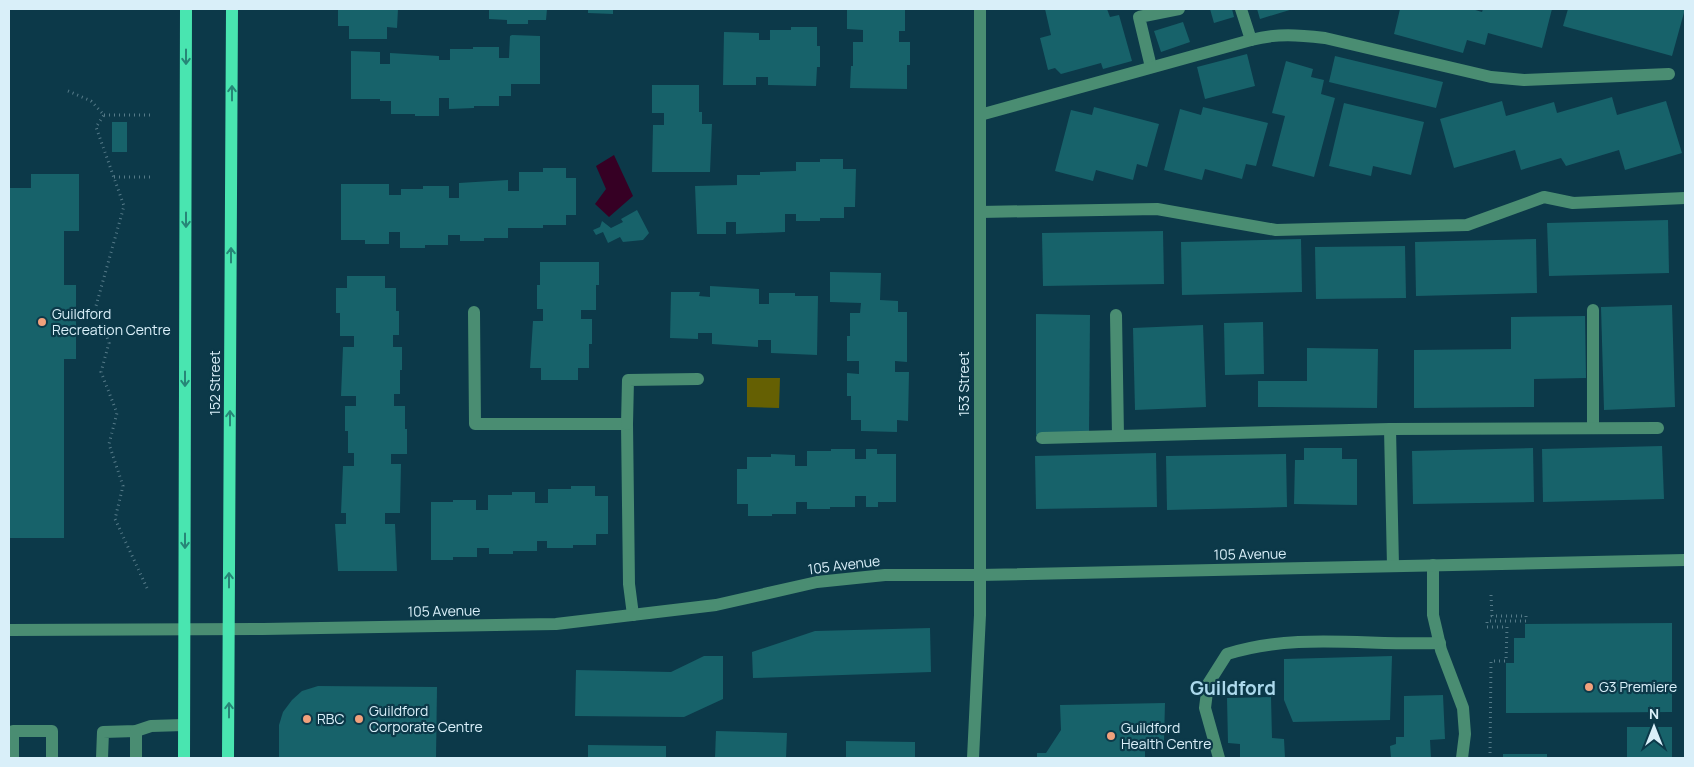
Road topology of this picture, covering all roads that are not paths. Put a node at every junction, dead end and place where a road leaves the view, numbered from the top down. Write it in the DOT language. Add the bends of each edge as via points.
graph roads {
  1 [pos="186,9"];
  2 [pos="232,9"];
  3 [pos="980,9"];
  4 [pos="1179,9"];
  5 [pos="1241,9"];
  6 [pos="1251,40"];
  7 [pos="1151,67"];
  8 [pos="1669,74"];
  9 [pos="980,115"];
  10 [pos="1685,198"];
  11 [pos="980,212"];
  12 [pos="1592,310"];
  13 [pos="474,312"];
  14 [pos="1116,315"];
  15 [pos="698,379"];
  16 [pos="628,424"];
  17 [pos="1593,428"];
  18 [pos="1658,428"];
  19 [pos="1390,429"];
  20 [pos="1118,436"];
  21 [pos="1042,438"];
  22 [pos="1685,560"];
  23 [pos="1434,565"];
  24 [pos="1393,566"];
  25 [pos="979,575"];
  26 [pos="633,615"];
  27 [pos="185,629"];
  28 [pos="229,629"];
  29 [pos="9,630"];
  30 [pos="1440,643"];
  31 [pos="184,725"];
  32 [pos="136,731"];
  33 [pos="13,758"];
  34 [pos="52,758"];
  35 [pos="102,758"];
  36 [pos="136,758"];
  37 [pos="184,758"];
  38 [pos="228,758"];
  39 [pos="973,758"];
  40 [pos="1219,758"];
  41 [pos="1462,758"];
  1 -- 27 [label="main road, one-way"];
  28 -- 2 [label="main road, 152 Street, one-way"];
  3 -- 9 [label="street, 153 Street"];
  4 -- 7 [label="street" via="1139,18"];
  5 -- 6 [label="street"];
  6 -- 7 [label="street"];
  6 -- 8 [label="street" via="1278,34 1325,38 1491,77 1524,80"];
  7 -- 9 [label="street"];
  9 -- 11 [label="street, 153 Street"];
  10 -- 11 [label="street" via="1574,203 1544,197 1467,225 1276,230 1157,209"];
  11 -- 25 [label="street, 153 Street"];
  12 -- 17 [label="street"];
  13 -- 16 [label="street" via="475,424"];
  14 -- 20 [label="street"];
  15 -- 16 [label="street" via="628,380"];
  16 -- 26 [label="street" via="628,584"];
  17 -- 18 [label="street"];
  17 -- 19 [label="street"];
  19 -- 20 [label="street"];
  19 -- 24 [label="street"];
  20 -- 21 [label="street"];
  22 -- 23 [label="street, 105 Avenue"];
  23 -- 24 [label="street, 105 Avenue"];
  23 -- 30 [label="street" via="1434,615"];
  24 -- 25 [label="street, 105 Avenue"];
  25 -- 26 [label="street, 105 Avenue" via="885,575 817,582 716,604"];
  25 -- 39 [label="street, 153 Street"];
  26 -- 28 [label="street, 105 Avenue" via="556,624"];
  27 -- 28 [label="street, 105 Avenue"];
  27 -- 29 [label="street, 105 Avenue"];
  27 -- 31 [label="main road"];
  38 -- 28 [label="main road, 152 Street, one-way"];
  30 -- 40 [label="street" via="1291,641 1227,654 1208,684 1205,708"];
  30 -- 41 [label="street" via="1463,708 1465,734"];
  31 -- 32 [label="street" via="151,726"];
  31 -- 37 [label="main road"];
  32 -- 35 [label="street" via="103,732"];
  32 -- 36 [label="street"];
  33 -- 34 [label="street" via="13,731 52,731"];
}
